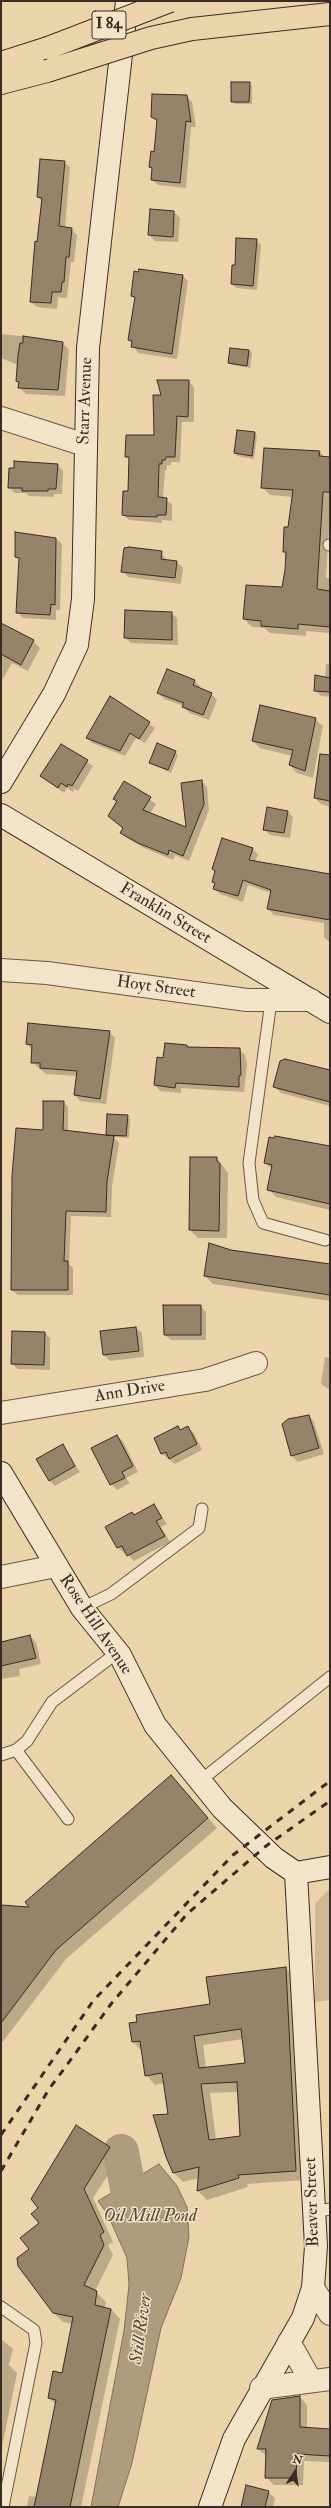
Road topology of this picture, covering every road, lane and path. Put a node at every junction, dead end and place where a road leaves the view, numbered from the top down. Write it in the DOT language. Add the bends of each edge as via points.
graph roads {
  1 [pos="127,1"];
  2 [pos="170,1"];
  3 [pos="330,14"];
  4 [pos="1,64"];
  5 [pos="1,83"];
  6 [pos="1,418"];
  7 [pos="85,445"];
  8 [pos="1,782"];
  9 [pos="1,815"];
  10 [pos="1,970"];
  11 [pos="311,1000"];
  12 [pos="271,1002"];
  13 [pos="330,1012"];
  14 [pos="325,1240"];
  15 [pos="256,1363"];
  16 [pos="1,1413"];
  17 [pos="1,1473"];
  18 [pos="202,1509"];
  19 [pos="56,1566"];
  20 [pos="1,1577"];
  21 [pos="82,1608"];
  22 [pos="118,1652"];
  23 [pos="330,1677"];
  24 [pos="16,1750"];
  25 [pos="1,1755"];
  26 [pos="200,1781"];
  27 [pos="68,1819"];
  28 [pos="330,1867"];
  29 [pos="296,1873"];
  30 [pos="322,2211"];
  31 [pos="313,2288"];
  32 [pos="1,2307"];
  33 [pos="330,2314"];
  34 [pos="289,2342"];
  35 [pos="321,2380"];
  36 [pos="261,2388"];
  37 [pos="3,2507"];
  38 [pos="210,2507"];
  1 -- 7 [label="street, Starr Avenue" via="88,348"];
  2 -- 4 [label="highway, I 84, bridge"];
  3 -- 5 [label="highway, bridge" via="192,29 150,38"];
  6 -- 7 [label="street"];
  7 -- 8 [label="street, Starr Avenue" via="83,598 77,645 54,694"];
  9 -- 11 [label="street, Franklin Street"];
  10 -- 12 [label="street, Hoyt Street" via="47,973 168,991"];
  11 -- 12 [label="street, Hoyt Street"];
  11 -- 13 [label="street, Franklin Street"];
  12 -- 14 [label="lane" via="248,1163 253,1200 262,1223"];
  15 -- 16 [label="street, Ann Drive" via="204,1380"];
  17 -- 19 [label="street, Rose Hill Avenue"];
  18 -- 21 [label="lane" via="200,1528 111,1594"];
  19 -- 20 [label="street"];
  19 -- 21 [label="street, Rose Hill Avenue"];
  21 -- 22 [label="street, Rose Hill Avenue"];
  22 -- 24 [label="lane" via="52,1702 27,1741"];
  22 -- 26 [label="street, Rose Hill Avenue" via="155,1725"];
  23 -- 26 [label="lane"];
  24 -- 25 [label="lane"];
  24 -- 27 [label="lane"];
  26 -- 29 [label="street, Rose Hill Avenue" via="222,1808 274,1858"];
  28 -- 29 [label="street"];
  29 -- 30 [label="street, Beaver Street"];
  30 -- 31 [label="street, Beaver Street"];
  31 -- 33 [label="street"];
  31 -- 34 [label="street, Beaver Street" via="303,2318"];
  32 -- 37 [label="lane" via="34,2330 36,2343"];
  34 -- 35 [label="street"];
  34 -- 36 [label="street, Beaver Street"];
  35 -- 36 [label="street"];
  36 -- 38 [label="street, Beaver Street" via="234,2439"];
}
